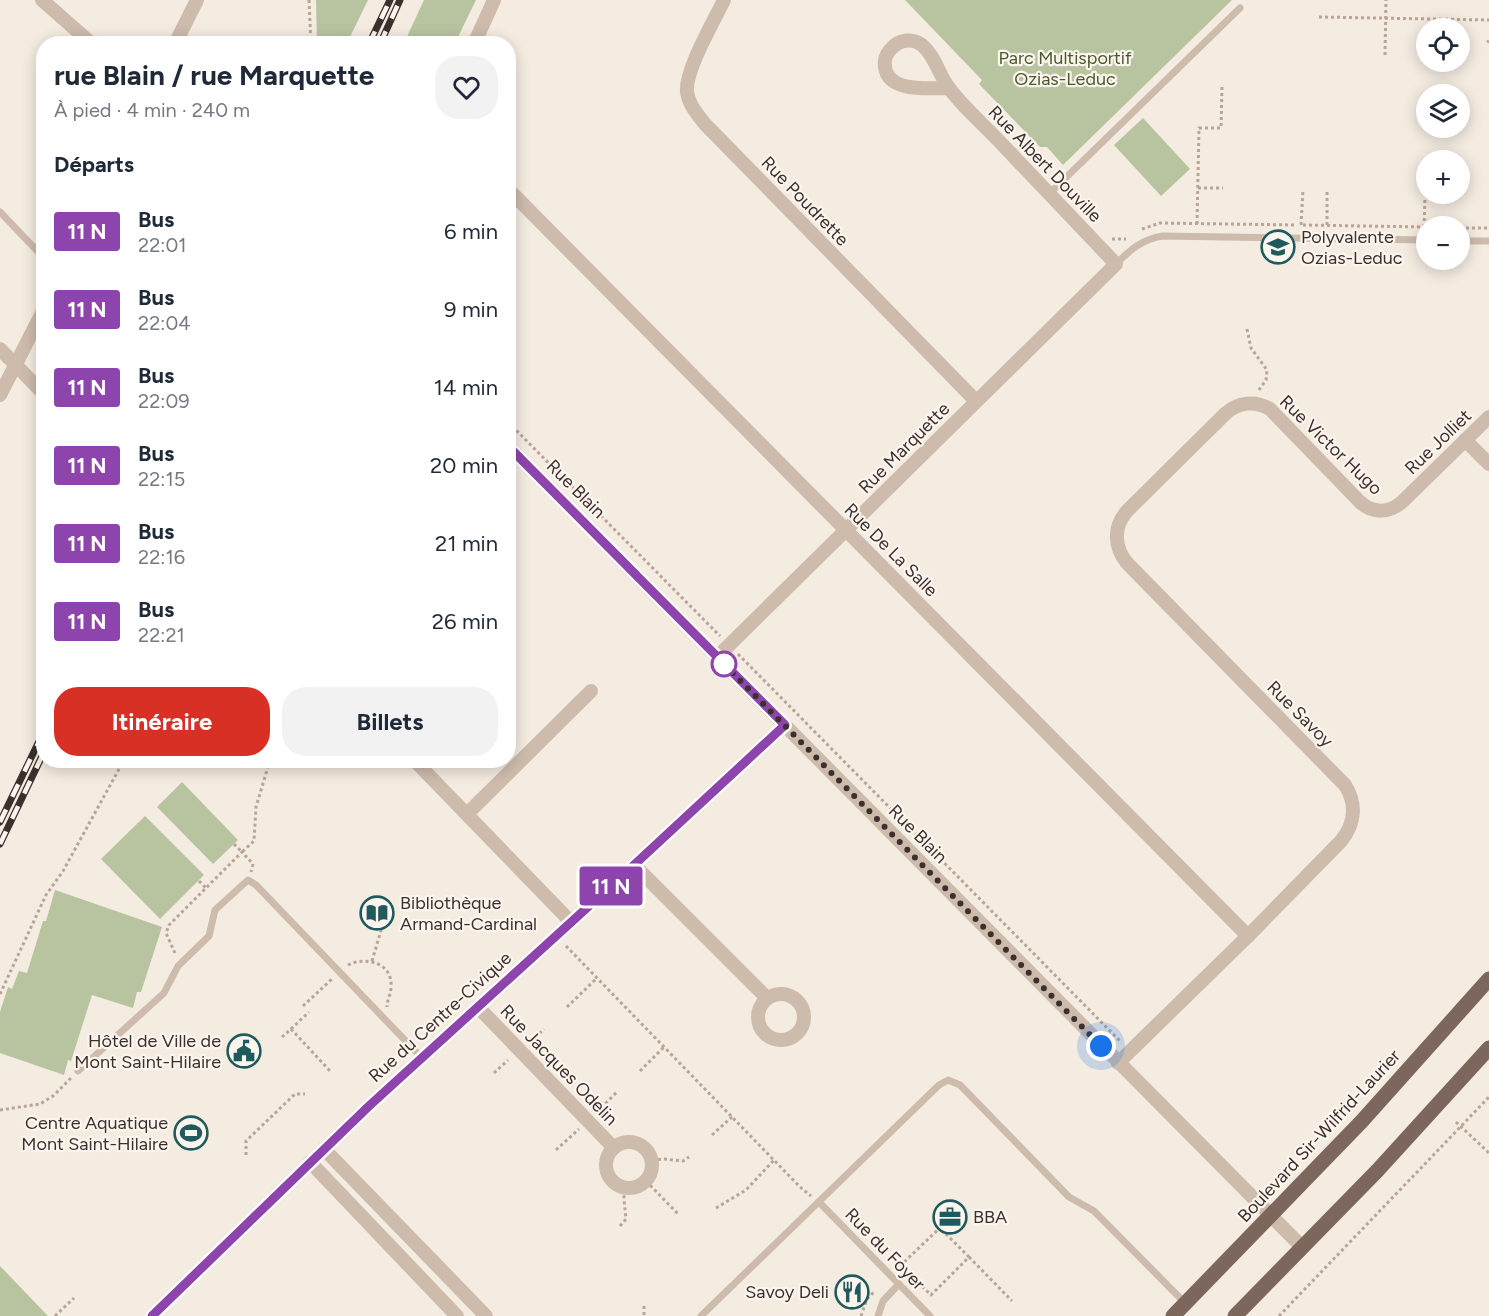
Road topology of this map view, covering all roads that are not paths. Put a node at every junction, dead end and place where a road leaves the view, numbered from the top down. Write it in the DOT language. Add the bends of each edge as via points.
graph roads {
  1 [pos="42,0"];
  2 [pos="197,0"];
  3 [pos="494,0"];
  4 [pos="724,0"];
  5 [pos="1240,8"];
  6 [pos="83,36"];
  7 [pos="179,36"];
  8 [pos="478,36"];
  9 [pos="948,88"];
  10 [pos="1048,194"];
  11 [pos="516,197"];
  12 [pos="0,212"];
  13 [pos="1416,240"];
  14 [pos="1470,241"];
  15 [pos="1489,241"];
  16 [pos="36,250"];
  17 [pos="1116,264"];
  18 [pos="36,325"];
  19 [pos="0,349"];
  20 [pos="16,366"];
  21 [pos="36,386"];
  22 [pos="0,395"];
  23 [pos="976,401"];
  24 [pos="1255,404"];
  25 [pos="1489,417"];
  26 [pos="1466,440"];
  27 [pos="516,454"];
  28 [pos="1489,464"];
  29 [pos="1382,511"];
  30 [pos="846,530"];
  31 [pos="717,657"];
  32 [pos="591,691"];
  33 [pos="785,725"];
  34 [pos="516,765"];
  35 [pos="422,768"];
  36 [pos="513,768"];
  37 [pos="467,814"];
  38 [pos="634,865"];
  39 [pos="571,922"];
  40 [pos="1248,936"];
  41 [pos="1489,979"];
  42 [pos="767,998"];
  43 [pos="477,1007"];
  44 [pos="1489,1048"];
  45 [pos="422,1058"];
  46 [pos="1118,1063"];
  47 [pos="78,1071"];
  48 [pos="614,1148"];
  49 [pos="324,1149"];
  50 [pos="310,1162"];
  51 [pos="819,1202"];
  52 [pos="1271,1216"];
  53 [pos="1302,1247"];
  54 [pos="899,1284"];
  55 [pos="1185,1304"];
  56 [pos="152,1316"];
  57 [pos="457,1316"];
  58 [pos="486,1316"];
  59 [pos="701,1316"];
  60 [pos="878,1316"];
  61 [pos="930,1316"];
  62 [pos="1173,1316"];
  63 [pos="1235,1316"];
  1 -- 6 [label="street"];
  2 -- 7 [label="street"];
  3 -- 8 [label="street"];
  4 -- 23 [label="street, Rue Poudrette" via="689,74 687,92 693,108"];
  5 -- 10 [label="lane"];
  9 -- 9 [label="street, Rue Albert Douville" via="929,52 915,41 901,41 887,55 886,73 902,85"];
  9 -- 10 [label="street, Rue Albert Douville"];
  10 -- 17 [label="street, Rue Albert Douville"];
  11 -- 30 [label="street, Rue De La Salle"];
  12 -- 16 [label="lane"];
  13 -- 17 [label="lane" via="1163,236 1137,245"];
  14 -- 15 [label="lane"];
  17 -- 23 [label="street, Rue Marquette"];
  18 -- 20 [label="street"];
  19 -- 20 [label="street"];
  20 -- 21 [label="street"];
  20 -- 22 [label="street"];
  23 -- 30 [label="street, Rue Marquette"];
  24 -- 29 [label="street, Rue Victor Hugo" via="1274,413 1364,506"];
  24 -- 40 [label="street, Rue Savoy" via="1239,405 1225,414 1123,516 1116,537 1120,554 1130,566 1338,778 1351,796 1353,814 1345,837"];
  25 -- 26 [label="street, Rue Jolliet"];
  26 -- 28 [label="street"];
  26 -- 29 [label="street, Rue Jolliet" via="1402,502"];
  27 -- 31 [label="street, Rue Blain"];
  30 -- 31 [label="street, Rue Marquette"];
  30 -- 40 [label="street, Rue De La Salle"];
  31 -- 33 [label="street, Rue Blain"];
  32 -- 34 [label="street"];
  33 -- 38 [label="street, Rue du Centre-Civique"];
  33 -- 46 [label="street, Rue Blain"];
  35 -- 37 [label="street"];
  36 -- 37 [label="street"];
  37 -- 39 [label="street"];
  38 -- 39 [label="street, Rue du Centre-Civique"];
  38 -- 42 [label="street"];
  39 -- 43 [label="street, Rue du Centre-Civique"];
  40 -- 46 [label="street, Rue Savoy"];
  41 -- 52 [label="main road, Boulevard Sir-Wilfrid-Laurier"];
  43 -- 45 [label="street, Rue du Centre-Civique"];
  43 -- 48 [label="street, Rue Jacques Odelin"];
  44 -- 53 [label="main road" via="1377,1172"];
  45 -- 47 [label="lane" via="248,880 215,910 209,936 182,962 164,993"];
  45 -- 49 [label="street, Rue du Centre-Civique"];
  46 -- 52 [label="street, Rue Blain"];
  48 -- 48 [label="street, Rue Jacques Odelin" via="621,1143 636,1143 648,1151 652,1172 646,1181 638,1187 624,1188 613,1182 607,1160"];
  49 -- 50 [label="street, Rue du Centre-Civique"];
  49 -- 58 [label="street"];
  50 -- 56 [label="street, Rue du Centre-Civique"];
  50 -- 57 [label="street"];
  51 -- 54 [label="lane, Rue du Foyer"];
  51 -- 55 [label="lane" via="939,1084 954,1081 1069,1197 1094,1211"];
  51 -- 59 [label="lane"];
  52 -- 53 [label="street, Rue Blain"];
  52 -- 55 [label="main road, Boulevard Sir-Wilfrid-Laurier"];
  53 -- 63 [label="main road"];
  54 -- 60 [label="lane" via="883,1301"];
  54 -- 61 [label="lane, Rue du Foyer"];
  55 -- 62 [label="main road, Boulevard Sir-Wilfrid-Laurier"];
}
